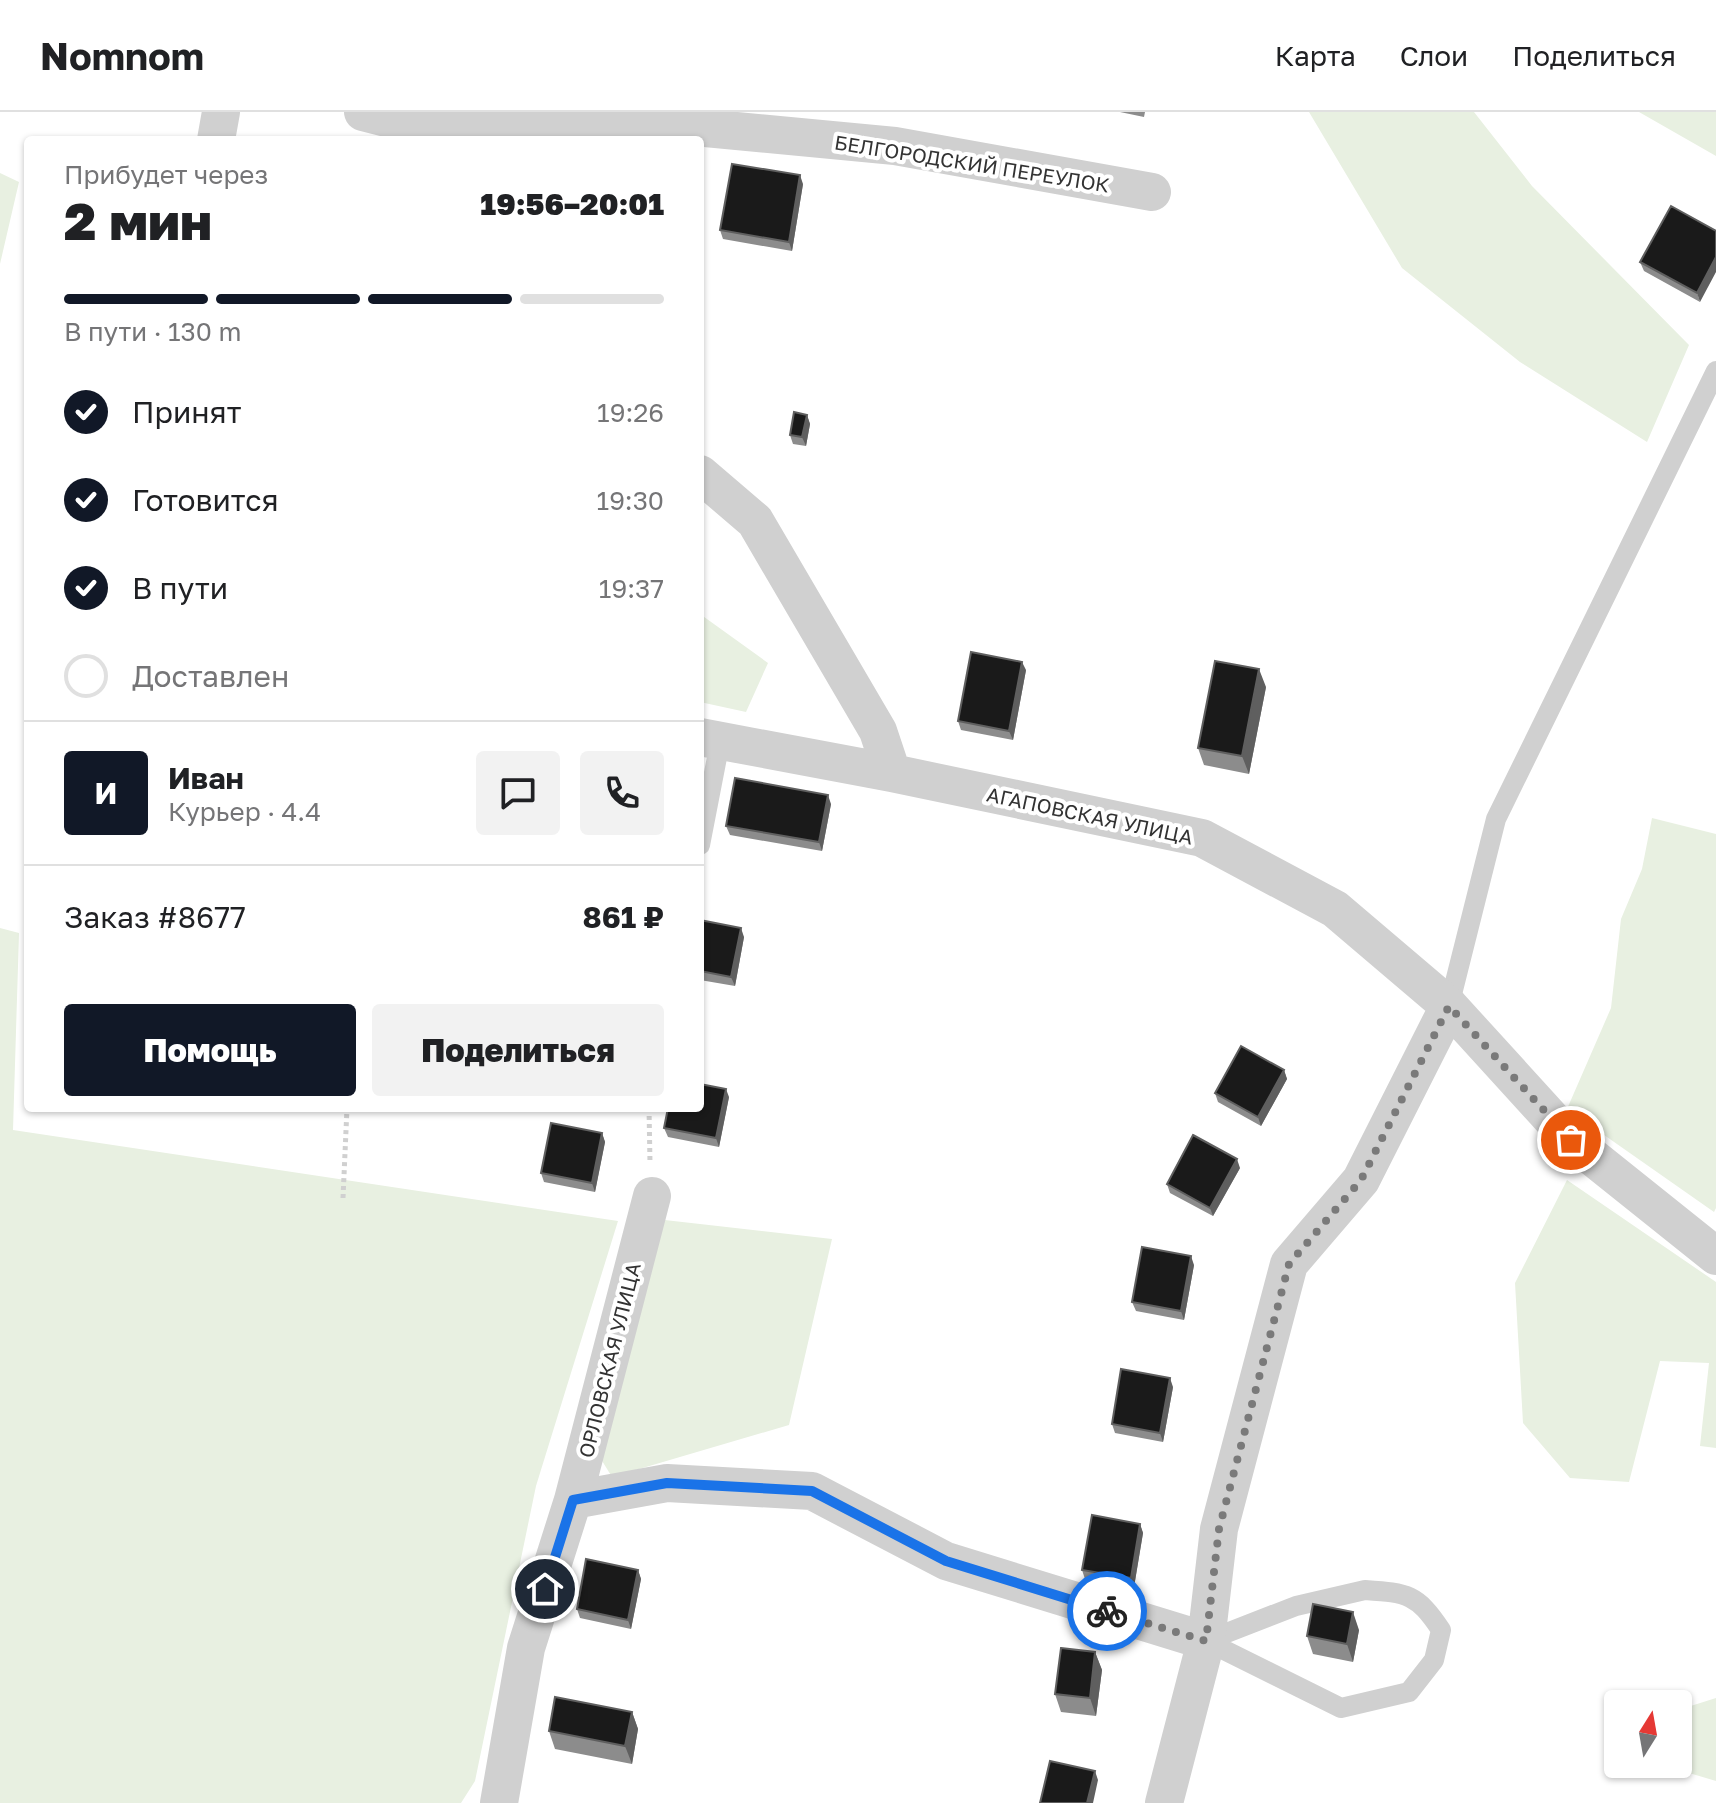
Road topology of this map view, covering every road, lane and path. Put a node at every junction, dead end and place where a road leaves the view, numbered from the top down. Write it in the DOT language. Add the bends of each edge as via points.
graph roads {
  1 [pos="221,112"];
  2 [pos="363,112"];
  3 [pos="619,124"];
  4 [pos="217,136"];
  5 [pos="1152,192"];
  6 [pos="1716,371"];
  7 [pos="704,477"];
  8 [pos="710,740"];
  9 [pos="892,773"];
  10 [pos="704,803"];
  11 [pos="1449,1006"];
  12 [pos="347,1112"];
  13 [pos="649,1112"];
  14 [pos="652,1196"];
  15 [pos="343,1198"];
  16 [pos="1716,1256"];
  17 [pos="573,1500"];
  18 [pos="1206,1641"];
  19 [pos="499,1803"];
  20 [pos="1164,1803"];
  1 -- 4 [label="street"];
  2 -- 3 [label="street, БЕЛГОРОДСКИЙ ПЕРЕУЛОК" via="434,130"];
  3 -- 5 [label="street, БЕЛГОРОДСКИЙ ПЕРЕУЛОК" via="895,146"];
  6 -- 11 [label="lane" via="1496,819"];
  7 -- 9 [label="street" via="755,521 878,731"];
  8 -- 9 [label="street, АГАПОВСКАЯ УЛИЦА"];
  8 -- 10 [label="lane"];
  9 -- 11 [label="street, АГАПОВСКАЯ УЛИЦА" via="1202,838 1335,909"];
  11 -- 16 [label="street, АГАПОВСКАЯ УЛИЦА" via="1571,1140"];
  11 -- 18 [label="street" via="1361,1180 1289,1264 1219,1529"];
  12 -- 15 [label="path"];
  13 -- 14 [label="path"];
  14 -- 17 [label="street, ОРЛОВСКАЯ УЛИЦА"];
  17 -- 18 [label="street" via="667,1483 812,1491 946,1561"];
  17 -- 19 [label="street, ОРЛОВСКАЯ УЛИЦА" via="526,1648"];
  18 -- 18 [label="lane" via="1341,1708 1409,1692 1434,1660 1441,1630 1424,1605 1399,1592 1365,1590 1296,1606"];
  18 -- 20 [label="street"];
}
